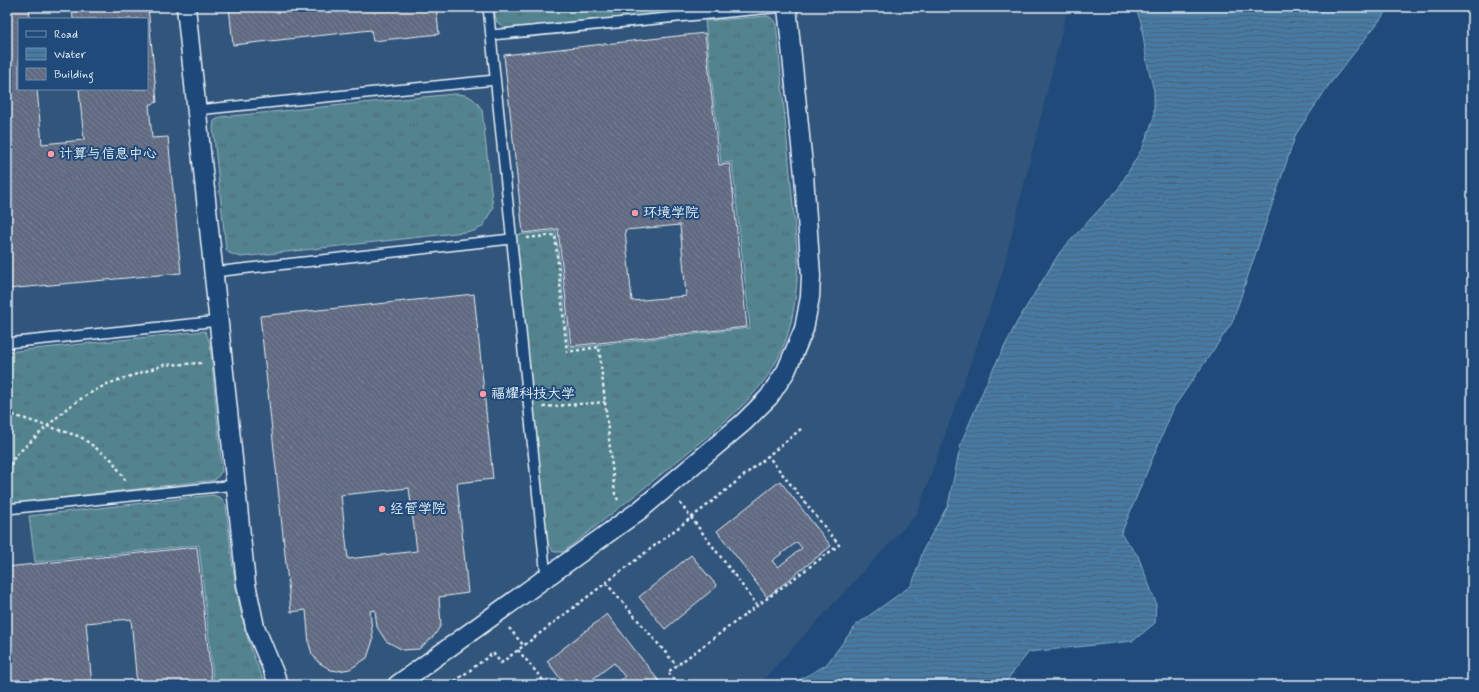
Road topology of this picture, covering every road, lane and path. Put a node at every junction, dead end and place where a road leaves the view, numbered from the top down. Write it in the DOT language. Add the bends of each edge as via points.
graph roads {
  1 [pos="186,7"];
  2 [pos="488,7"];
  3 [pos="783,7"];
  4 [pos="787,7"];
  5 [pos="491,35"];
  6 [pos="495,80"];
  7 [pos="197,110"];
  8 [pos="511,239"];
  9 [pos="214,272"];
  10 [pos="219,321"];
  11 [pos="7,343"];
  12 [pos="223,361"];
  13 [pos="605,402"];
  14 [pos="529,408"];
  15 [pos="7,413"];
  16 [pos="48,426"];
  17 [pos="801,429"];
  18 [pos="768,456"];
  19 [pos="7,470"];
  20 [pos="236,485"];
  21 [pos="134,496"];
  22 [pos="7,509"];
  23 [pos="628,518"];
  24 [pos="691,518"];
  25 [pos="546,577"];
  26 [pos="606,583"];
  27 [pos="757,605"];
  28 [pos="518,650"];
  29 [pos="677,666"];
  30 [pos="279,685"];
  31 [pos="398,685"];
  32 [pos="450,685"];
  33 [pos="547,685"];
  34 [pos="678,685"];
  1 -- 7 [label="street"];
  2 -- 5 [label="lane"];
  3 -- 5 [label="lane"];
  4 -- 23 [label="street" via="811,262 810,297 804,329 786,371 769,397 734,431"];
  5 -- 6 [label="lane"];
  6 -- 7 [label="lane"];
  6 -- 8 [label="lane"];
  7 -- 9 [label="street"];
  8 -- 9 [label="lane"];
  8 -- 13 [label="path" via="555,235 567,352 599,347"];
  8 -- 14 [label="lane"];
  9 -- 10 [label="street"];
  10 -- 11 [label="lane"];
  10 -- 12 [label="street"];
  12 -- 16 [label="path" via="164,365 108,384 66,409"];
  12 -- 20 [label="street"];
  13 -- 14 [label="path"];
  13 -- 23 [label="path" via="615,494"];
  14 -- 25 [label="lane"];
  15 -- 16 [label="path"];
  16 -- 19 [label="path" via="16,455"];
  16 -- 21 [label="path" via="81,437 112,460 133,489"];
  17 -- 18 [label="path"];
  18 -- 24 [label="path"];
  18 -- 27 [label="path" via="839,545"];
  20 -- 21 [label="lane"];
  20 -- 30 [label="street" via="246,584 255,627"];
  21 -- 22 [label="lane"];
  23 -- 25 [label="street"];
  24 -- 26 [label="path"];
  24 -- 27 [label="path"];
  25 -- 31 [label="street"];
  26 -- 28 [label="path"];
  26 -- 29 [label="path"];
  27 -- 29 [label="path"];
  28 -- 32 [label="path" via="501,663 493,653"];
  28 -- 33 [label="path"];
  29 -- 34 [label="path" via="668,672"];
}
